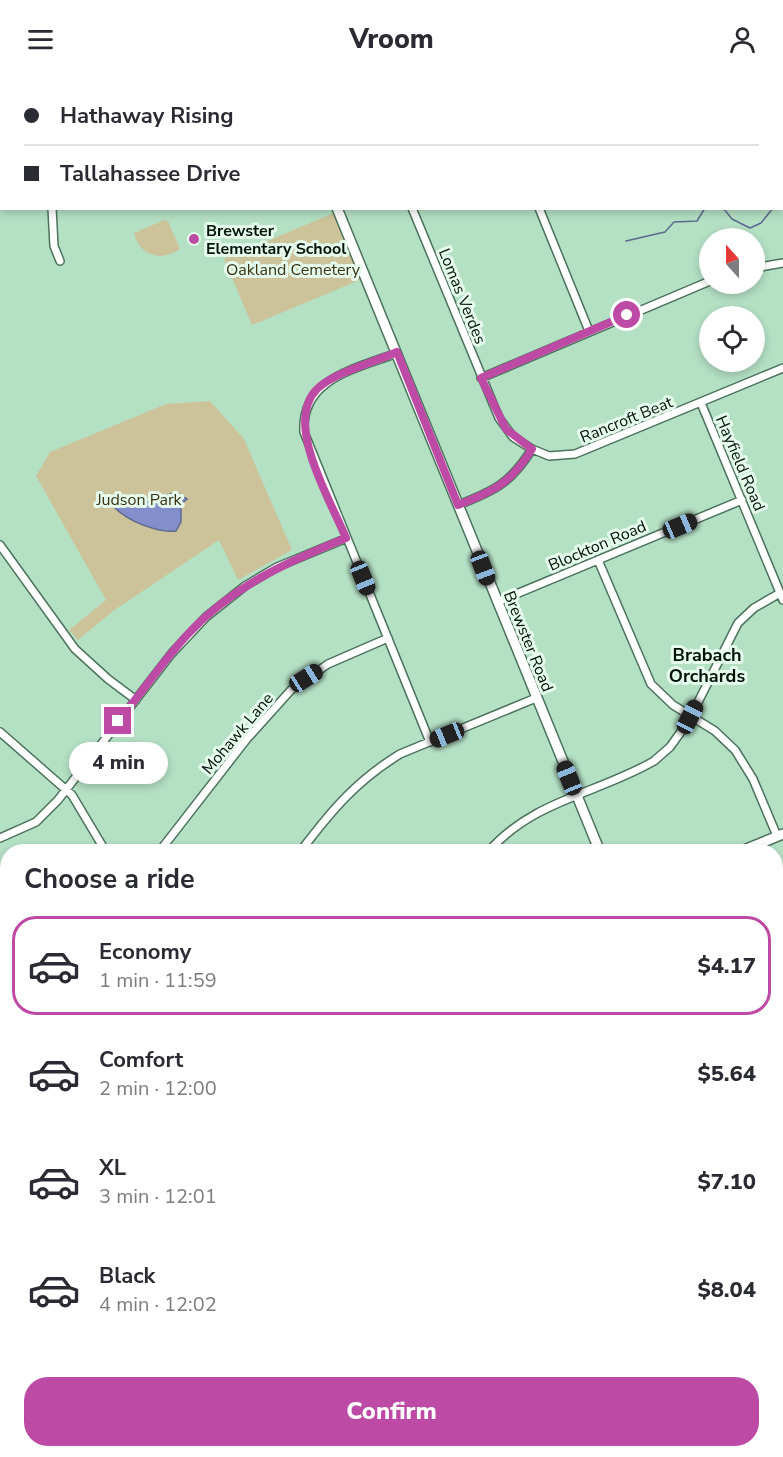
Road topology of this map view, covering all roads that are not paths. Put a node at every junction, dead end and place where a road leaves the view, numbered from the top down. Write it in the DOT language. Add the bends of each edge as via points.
graph roads {
  1 [pos="52,210"];
  2 [pos="338,210"];
  3 [pos="413,210"];
  4 [pos="540,210"];
  5 [pos="60,261"];
  6 [pos="783,263"];
  7 [pos="765,266"];
  8 [pos="699,286"];
  9 [pos="589,331"];
  10 [pos="397,352"];
  11 [pos="783,368"];
  12 [pos="481,378"];
  13 [pos="701,403"];
  14 [pos="532,449"];
  15 [pos="742,500"];
  16 [pos="458,505"];
  17 [pos="346,538"];
  18 [pos="0,545"];
  19 [pos="598,560"];
  20 [pos="782,596"];
  21 [pos="497,602"];
  22 [pos="388,638"];
  23 [pos="536,698"];
  24 [pos="136,700"];
  25 [pos="690,717"];
  26 [pos="0,732"];
  27 [pos="430,742"];
  28 [pos="67,790"];
  29 [pos="576,795"];
  30 [pos="780,835"];
  31 [pos="0,838"];
  32 [pos="102,844"];
  33 [pos="165,844"];
  34 [pos="306,844"];
  35 [pos="496,844"];
  36 [pos="597,844"];
  37 [pos="759,844"];
  1 -- 5 [label="street" via="54,246"];
  2 -- 10 [label="street, Brewster Road"];
  3 -- 12 [label="street, Lomas Verdes"];
  4 -- 9 [label="street"];
  6 -- 7 [label="street"];
  8 -- 9 [label="street"];
  9 -- 12 [label="street"];
  10 -- 16 [label="street, Brewster Road"];
  10 -- 17 [label="street" via="318,388 304,413 305,439"];
  11 -- 13 [label="street, Rancroft Beat"];
  12 -- 14 [label="street, Lomas Verdes" via="506,429"];
  13 -- 14 [label="street, Rancroft Beat" via="575,454 549,456"];
  13 -- 15 [label="street, Hayfield Road"];
  14 -- 16 [label="street" via="504,484"];
  15 -- 19 [label="street, Blockton Road"];
  15 -- 20 [label="street, Hayfield Road"];
  16 -- 21 [label="street, Brewster Road"];
  17 -- 22 [label="street"];
  17 -- 24 [label="street" via="277,567 227,600 188,634"];
  18 -- 24 [label="street" via="75,649"];
  19 -- 21 [label="street, Blockton Road"];
  19 -- 25 [label="street" via="651,684"];
  20 -- 25 [label="street" via="754,608 738,623"];
  21 -- 23 [label="street, Brewster Road"];
  22 -- 27 [label="street"];
  22 -- 33 [label="street, Mohawk Lane" via="328,664 291,690 246,740"];
  23 -- 27 [label="street"];
  23 -- 29 [label="street, Brewster Road"];
  24 -- 28 [label="street"];
  25 -- 29 [label="street" via="678,737 654,761"];
  25 -- 30 [label="street" via="716,731 744,762"];
  26 -- 28 [label="street"];
  27 -- 34 [label="street" via="400,754 361,781"];
  28 -- 31 [label="street" via="36,822"];
  28 -- 32 [label="street"];
  29 -- 35 [label="street" via="522,820"];
  29 -- 36 [label="street, Brewster Road"];
  30 -- 37 [label="street"];
}
